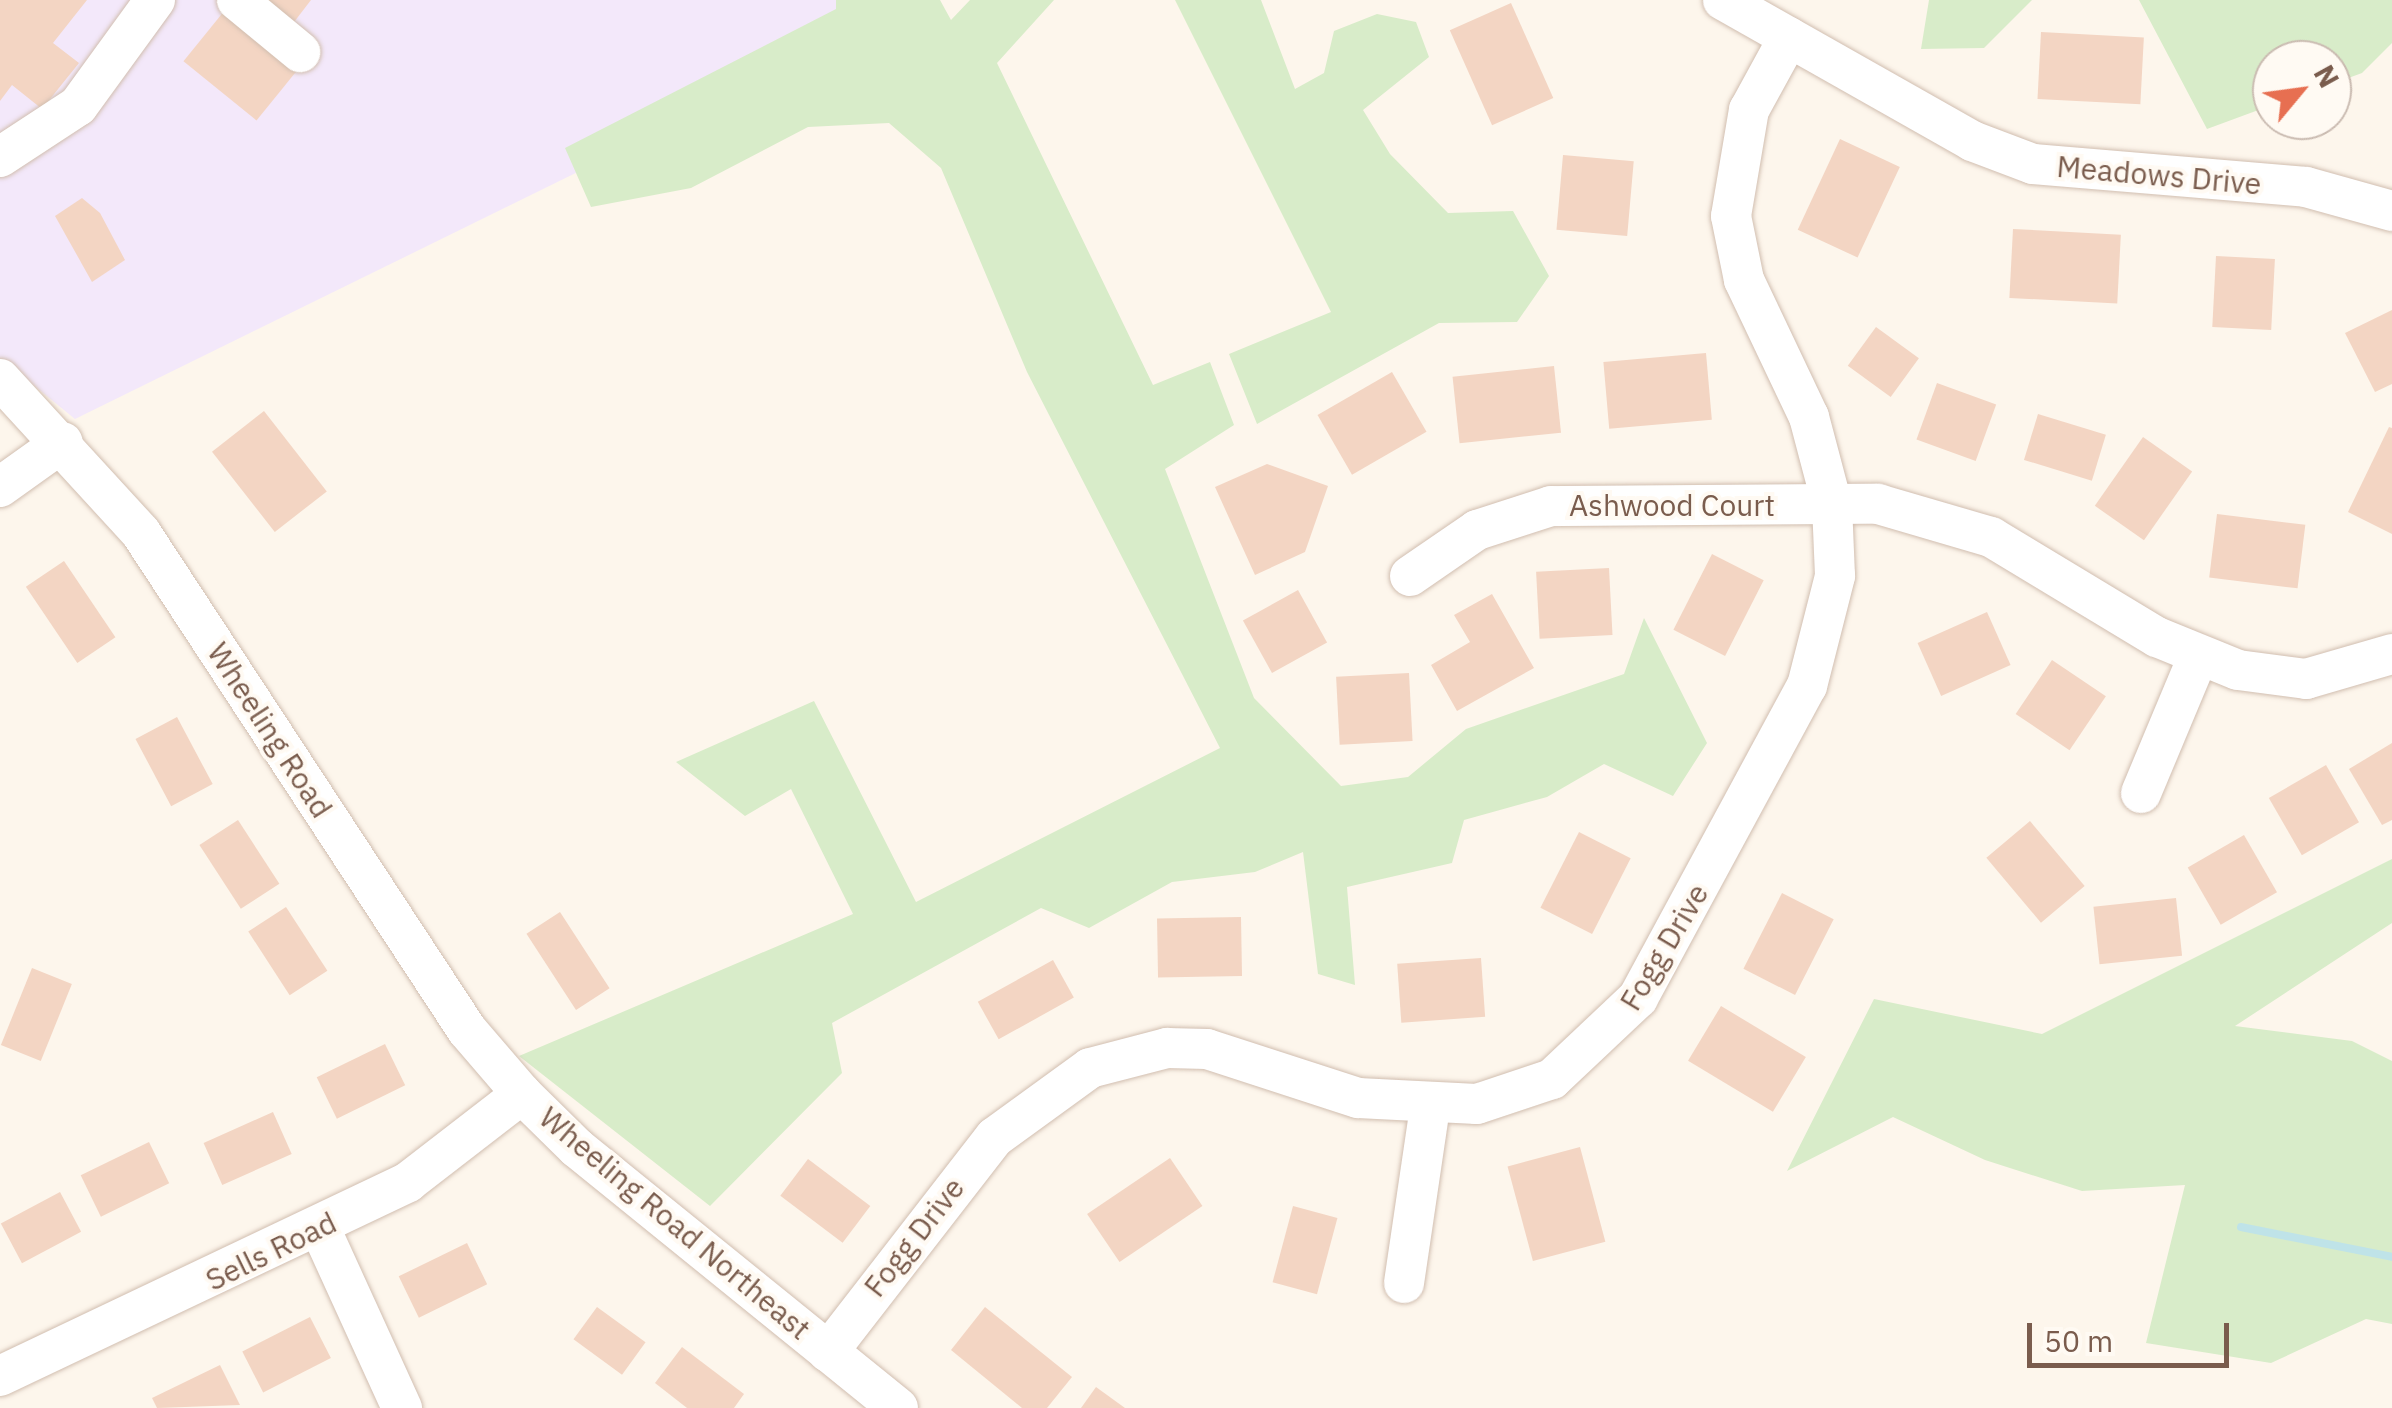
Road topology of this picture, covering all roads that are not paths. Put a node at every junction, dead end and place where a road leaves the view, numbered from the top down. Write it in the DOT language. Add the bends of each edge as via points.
graph roads {
  1 [pos="155,0"];
  2 [pos="236,0"];
  3 [pos="1723,0"];
  4 [pos="1789,38"];
  5 [pos="300,52"];
  6 [pos="0,157"];
  7 [pos="2390,204"];
  8 [pos="0,379"];
  9 [pos="63,442"];
  10 [pos="0,487"];
  11 [pos="1832,504"];
  12 [pos="1410,576"];
  13 [pos="2392,654"];
  14 [pos="2198,657"];
  15 [pos="2141,794"];
  16 [pos="522,1094"];
  17 [pos="1430,1106"];
  18 [pos="320,1228"];
  19 [pos="1404,1283"];
  20 [pos="828,1352"];
  21 [pos="0,1376"];
  22 [pos="402,1408"];
  23 [pos="898,1408"];
  1 -- 6 [label="street" via="78,106"];
  2 -- 5 [label="street"];
  3 -- 4 [label="street, Meadows Drive"];
  4 -- 7 [label="street, Meadows Drive" via="1972,141 2034,164 2306,187"];
  4 -- 11 [label="street, Fogg Drive" via="1748,110 1731,216 1744,280 1809,417"];
  8 -- 9 [label="street, Wheeling Road"];
  9 -- 10 [label="street"];
  9 -- 16 [label="street, Wheeling Road" via="141,533 467,1030"];
  11 -- 12 [label="street, Ashwood Court" via="1552,506 1476,530"];
  11 -- 14 [label="street" via="1878,504 1954,521"];
  11 -- 17 [label="street, Fogg Drive" via="1835,576 1807,686 1638,998 1552,1079 1477,1104"];
  13 -- 14 [label="street" via="2306,679"];
  14 -- 15 [label="street"];
  16 -- 18 [label="street, Sells Road" via="408,1182"];
  16 -- 20 [label="street, Wheeling Road Northeast"];
  17 -- 19 [label="street"];
  17 -- 20 [label="street, Fogg Drive" via="1358,1098 1208,1049 1167,1048 1090,1068 995,1137"];
  18 -- 21 [label="street, Sells Road"];
  18 -- 22 [label="street"];
  20 -- 23 [label="street"];
}
